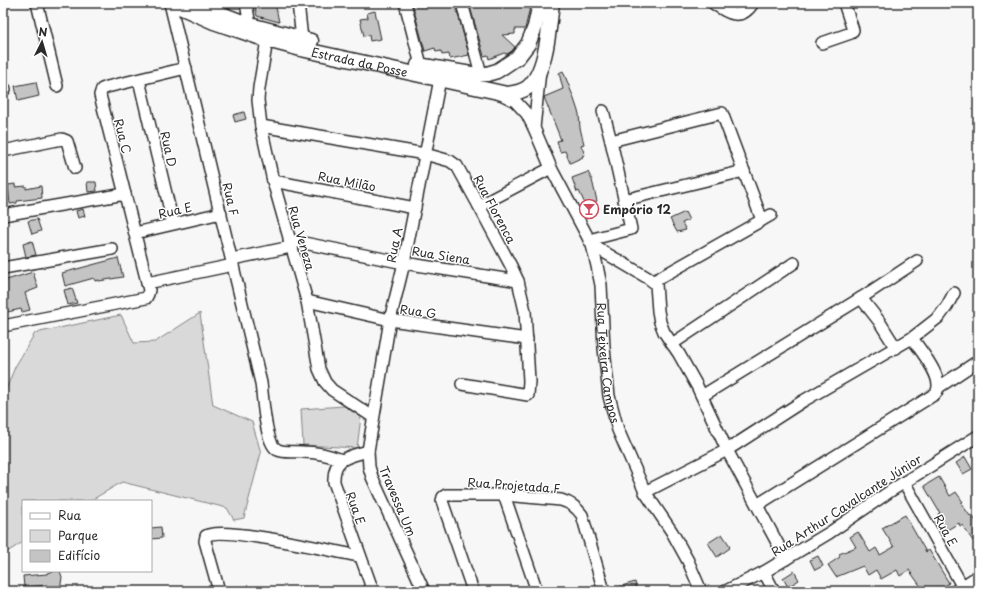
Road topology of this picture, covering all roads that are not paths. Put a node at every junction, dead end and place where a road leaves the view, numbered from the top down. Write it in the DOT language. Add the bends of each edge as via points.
graph roads {
  1 [pos="38,3"];
  2 [pos="246,3"];
  3 [pos="298,3"];
  4 [pos="404,3"];
  5 [pos="462,3"];
  6 [pos="540,3"];
  7 [pos="552,3"];
  8 [pos="713,3"];
  9 [pos="754,3"];
  10 [pos="844,3"];
  11 [pos="185,4"];
  12 [pos="250,24"];
  13 [pos="302,39"];
  14 [pos="267,40"];
  15 [pos="822,43"];
  16 [pos="523,51"];
  17 [pos="421,65"];
  18 [pos="541,66"];
  19 [pos="186,68"];
  20 [pos="497,71"];
  21 [pos="481,74"];
  22 [pos="440,79"];
  23 [pos="139,80"];
  24 [pos="58,86"];
  25 [pos="500,93"];
  26 [pos="603,111"];
  27 [pos="261,126"];
  28 [pos="534,128"];
  29 [pos="611,141"];
  30 [pos="3,150"];
  31 [pos="425,154"];
  32 [pos="75,168"];
  33 [pos="551,168"];
  34 [pos="744,171"];
  35 [pos="273,181"];
  36 [pos="124,194"];
  37 [pos="624,200"];
  38 [pos="479,206"];
  39 [pos="415,208"];
  40 [pos="221,213"];
  41 [pos="3,215"];
  42 [pos="173,223"];
  43 [pos="135,233"];
  44 [pos="590,242"];
  45 [pos="290,244"];
  46 [pos="112,249"];
  47 [pos="917,261"];
  48 [pos="233,262"];
  49 [pos="404,262"];
  50 [pos="794,263"];
  51 [pos="3,268"];
  52 [pos="518,281"];
  53 [pos="654,281"];
  54 [pos="147,283"];
  55 [pos="954,293"];
  56 [pos="861,298"];
  57 [pos="306,301"];
  58 [pos="390,320"];
  59 [pos="3,326"];
  60 [pos="912,338"];
  61 [pos="527,339"];
  62 [pos="672,344"];
  63 [pos="896,348"];
  64 [pos="978,361"];
  65 [pos="462,384"];
  66 [pos="939,387"];
  67 [pos="702,396"];
  68 [pos="373,417"];
  69 [pos="978,436"];
  70 [pos="727,450"];
  71 [pos="368,451"];
  72 [pos="342,460"];
  73 [pos="904,482"];
  74 [pos="645,492"];
  75 [pos="504,495"];
  76 [pos="757,505"];
  77 [pos="360,556"];
  78 [pos="786,559"];
  79 [pos="764,572"];
  80 [pos="978,576"];
  81 [pos="961,589"];
  82 [pos="219,591"];
  83 [pos="373,591"];
  84 [pos="424,591"];
  85 [pos="473,591"];
  86 [pos="537,591"];
  87 [pos="604,591"];
  88 [pos="701,591"];
  89 [pos="726,591"];
  90 [pos="774,591"];
  1 -- 24 [label="street"];
  2 -- 12 [label="street"];
  3 -- 13 [label="street"];
  4 -- 17 [label="street"];
  5 -- 21 [label="street"];
  6 -- 16 [label="main road" via="532,36"];
  7 -- 18 [label="main road, Rua Teixeira Campos"];
  8 -- 9 [label="street" via="731,14 744,12"];
  10 -- 15 [label="street" via="853,30"];
  11 -- 12 [label="main road, Estrada da Posse"];
  11 -- 14 [label="main road, Estrada da Posse" via="214,22"];
  11 -- 19 [label="street, Rua F" via="175,20"];
  12 -- 13 [label="main road, Estrada da Posse"];
  13 -- 17 [label="main road, Estrada da Posse"];
  14 -- 22 [label="main road, Estrada da Posse"];
  14 -- 27 [label="street, Rua Veneza" via="258,100"];
  16 -- 18 [label="main road"];
  16 -- 20 [label="main road" via="512,62"];
  17 -- 21 [label="main road, Estrada da Posse" via="458,73"];
  18 -- 25 [label="main road, Estrada da Posse" via="528,87 515,93"];
  18 -- 28 [label="street, Rua Teixeira Campos"];
  19 -- 23 [label="street"];
  19 -- 40 [label="street, Rua F"];
  20 -- 21 [label="main road, Estrada da Posse"];
  20 -- 25 [label="main road" via="496,82"];
  22 -- 25 [label="main road, Estrada da Posse"];
  22 -- 31 [label="street, Rua A"];
  23 -- 36 [label="street, Rua C" via="107,87 101,92"];
  23 -- 42 [label="street, Rua D"];
  25 -- 28 [label="street, Rua Teixeira Campos" via="519,104"];
  26 -- 29 [label="street"];
  27 -- 31 [label="street, Rua Florenca"];
  27 -- 35 [label="street, Rua Veneza"];
  28 -- 33 [label="street, Rua Teixeira Campos"];
  29 -- 34 [label="street" via="722,113"];
  29 -- 37 [label="street"];
  30 -- 32 [label="street" via="62,139 69,145"];
  31 -- 38 [label="street, Rua Florenca" via="450,161 457,166"];
  31 -- 39 [label="street, Rua A"];
  33 -- 38 [label="street"];
  33 -- 44 [label="street, Rua Teixeira Campos"];
  34 -- 37 [label="street"];
  34 -- 53 [label="street" via="766,218"];
  35 -- 39 [label="street, Rua Milão"];
  35 -- 45 [label="street, Rua Veneza"];
  36 -- 41 [label="street"];
  36 -- 43 [label="street"];
  37 -- 44 [label="street" via="631,229"];
  38 -- 52 [label="street, Rua Florenca"];
  39 -- 49 [label="street, Rua A"];
  40 -- 42 [label="street, Rua E"];
  40 -- 48 [label="street, Rua F"];
  42 -- 43 [label="street, Rua E"];
  43 -- 54 [label="street"];
  44 -- 53 [label="street"];
  44 -- 74 [label="street, Rua Teixeira Campos" via="601,285 604,348 612,412 622,442"];
  45 -- 48 [label="street"];
  45 -- 49 [label="street, Rua Siena"];
  45 -- 57 [label="street, Rua Veneza"];
  46 -- 51 [label="street"];
  47 -- 56 [label="street"];
  48 -- 54 [label="street"];
  48 -- 72 [label="street, Rua F" via="273,446 277,449 320,454"];
  49 -- 52 [label="street, Rua Siena"];
  49 -- 58 [label="street, Rua A"];
  50 -- 62 [label="street"];
  52 -- 61 [label="street, Rua Florenca"];
  53 -- 62 [label="street" via="658,288 660,322"];
  54 -- 59 [label="street" via="148,294 141,300"];
  55 -- 60 [label="street" via="939,317"];
  56 -- 63 [label="street" via="880,321"];
  56 -- 67 [label="street"];
  57 -- 58 [label="street, Rua G"];
  57 -- 68 [label="street, Rua Veneza" via="319,369 324,382 340,397"];
  58 -- 61 [label="street, Rua G"];
  58 -- 68 [label="street, Rua A"];
  60 -- 63 [label="street"];
  60 -- 66 [label="street" via="934,372"];
  61 -- 65 [label="street, Rua Florenca" via="528,395"];
  62 -- 67 [label="street"];
  63 -- 70 [label="street" via="802,401"];
  64 -- 66 [label="street"];
  66 -- 76 [label="street" via="935,394"];
  67 -- 70 [label="street"];
  68 -- 71 [label="street, Travessa Um"];
  69 -- 73 [label="street, Rua Arthur Cavalcante Júnior"];
  70 -- 74 [label="street"];
  70 -- 76 [label="street"];
  71 -- 72 [label="street"];
  71 -- 84 [label="street, Travessa Um" via="372,477"];
  72 -- 77 [label="street, Rua E" via="335,468 334,482"];
  73 -- 78 [label="street, Rua Arthur Cavalcante Júnior"];
  73 -- 81 [label="street, Rua E"];
  74 -- 88 [label="street, Rua Teixeira Campos" via="682,549"];
  75 -- 85 [label="street, Rua Projetada F" via="451,494 446,495 442,501"];
  75 -- 86 [label="street"];
  75 -- 87 [label="street, Rua Projetada F" via="561,500 576,508 582,515"];
  76 -- 78 [label="street"];
  77 -- 82 [label="street" via="253,536 210,534 206,536 206,540"];
  77 -- 83 [label="street, Rua E"];
  78 -- 79 [label="street, Rua Arthur Cavalcante Júnior"];
  79 -- 89 [label="street, Rua Arthur Cavalcante Júnior"];
  79 -- 90 [label="street"];
  80 -- 81 [label="street"];
}
